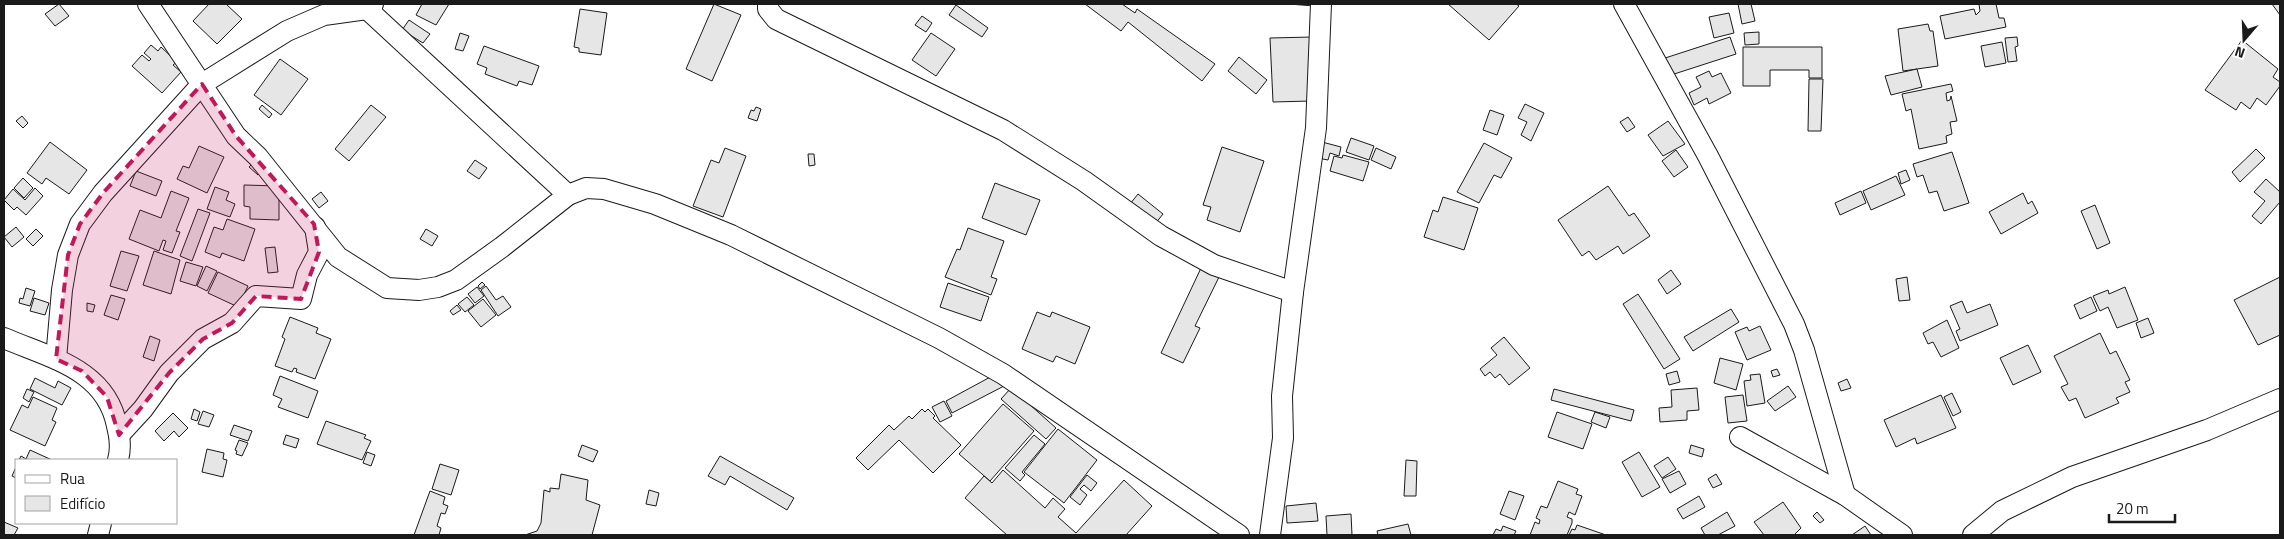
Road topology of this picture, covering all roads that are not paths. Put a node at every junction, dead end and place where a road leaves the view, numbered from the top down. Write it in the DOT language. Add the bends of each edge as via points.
graph roads {
  1 [pos="148,4"];
  2 [pos="768,4"];
  3 [pos="1321,4"];
  4 [pos="1624,4"];
  5 [pos="370,6"];
  6 [pos="202,84"];
  7 [pos="568,195"];
  8 [pos="314,224"];
  9 [pos="1293,292"];
  10 [pos="4,339"];
  11 [pos="56,359"];
  12 [pos="2280,399"];
  13 [pos="119,435"];
  14 [pos="1740,437"];
  15 [pos="118,459"];
  16 [pos="1846,495"];
  17 [pos="1239,535"];
  18 [pos="1270,535"];
  19 [pos="1902,535"];
  20 [pos="1973,535"];
  1 -- 6 [label="street"];
  2 -- 9 [label="street" via="776,19 1003,130 1084,181 1161,236 1214,265"];
  3 -- 9 [label="street" via="1316,128"];
  4 -- 16 [label="street" via="1708,156 1794,324"];
  5 -- 6 [label="street" via="324,15 287,31"];
  5 -- 7 [label="street"];
  6 -- 8 [label="street" via="236,136 258,157"];
  6 -- 11 [label="street" via="102,194 80,224 68,255"];
  7 -- 8 [label="street" via="456,280 420,290 387,288 370,279 338,256"];
  7 -- 17 [label="street" via="586,188 604,189 654,204 723,232 840,288 1003,374"];
  8 -- 13 [label="street" via="319,252 301,300 256,296 232,323 202,339 169,373"];
  9 -- 18 [label="street" via="1282,396 1282,438"];
  10 -- 11 [label="street"];
  11 -- 13 [label="street" via="82,371 107,397 115,414"];
  12 -- 20 [label="street" via="2207,430 2072,477 2002,511"];
  13 -- 15 [label="street"];
  14 -- 16 [label="street"];
  16 -- 19 [label="street"];
}
